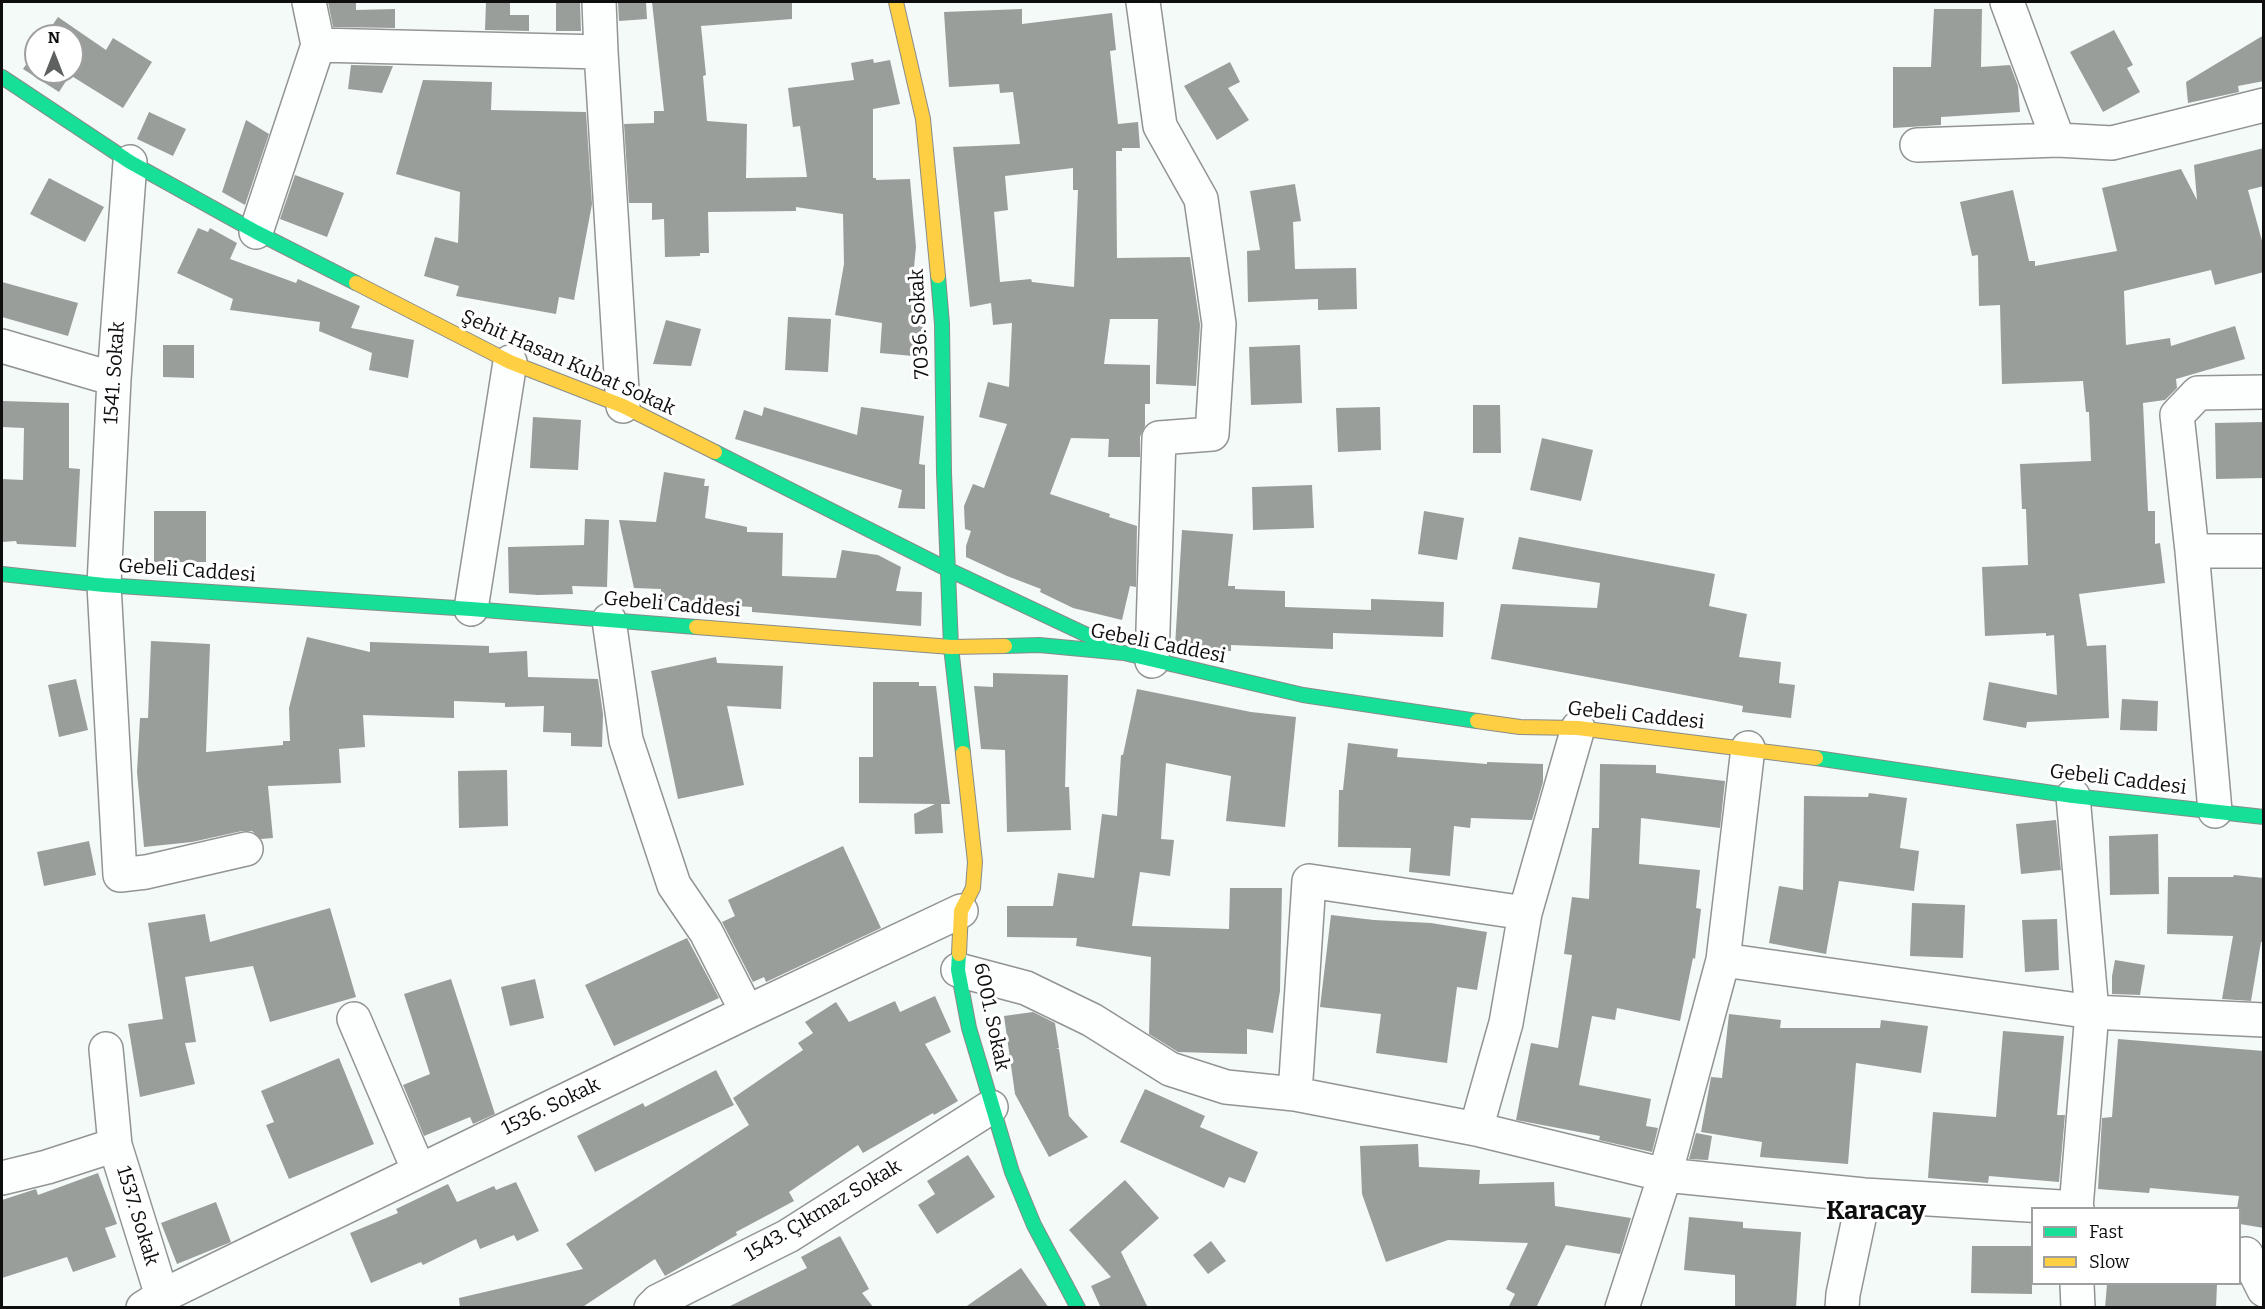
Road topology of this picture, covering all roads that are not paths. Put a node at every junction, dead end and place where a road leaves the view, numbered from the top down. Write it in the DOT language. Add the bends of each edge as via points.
graph roads {
  1 [pos="309,2"];
  2 [pos="599,2"];
  3 [pos="896,2"];
  4 [pos="1143,2"];
  5 [pos="2007,2"];
  6 [pos="318,45"];
  7 [pos="600,52"];
  8 [pos="2,77"];
  9 [pos="2264,105"];
  10 [pos="2058,140"];
  11 [pos="1917,145"];
  12 [pos="130,162"];
  13 [pos="256,232"];
  14 [pos="2,346"];
  15 [pos="510,362"];
  16 [pos="114,379"];
  17 [pos="2264,392"];
  18 [pos="623,406"];
  19 [pos="2192,551"];
  20 [pos="2264,551"];
  21 [pos="947,569"];
  22 [pos="2,574"];
  23 [pos="104,585"];
  24 [pos="471,609"];
  25 [pos="609,620"];
  26 [pos="951,647"];
  27 [pos="1142,659"];
  28 [pos="1578,728"];
  29 [pos="1748,748"];
  30 [pos="2073,796"];
  31 [pos="2215,811"];
  32 [pos="2264,816"];
  33 [pos="246,849"];
  34 [pos="961,911"];
  35 [pos="1525,913"];
  36 [pos="1723,960"];
  37 [pos="958,970"];
  38 [pos="747,1012"];
  39 [pos="2092,1012"];
  40 [pos="354,1018"];
  41 [pos="2264,1020"];
  42 [pos="106,1048"];
  43 [pos="1295,1094"];
  44 [pos="991,1107"];
  45 [pos="1476,1129"];
  46 [pos="115,1145"];
  47 [pos="419,1171"];
  48 [pos="1665,1175"];
  49 [pos="2,1178"];
  50 [pos="1864,1195"];
  51 [pos="2060,1207"];
  52 [pos="2076,1207"];
  53 [pos="2250,1254"];
  54 [pos="2077,1285"];
  55 [pos="2264,1290"];
  56 [pos="152,1302"];
  57 [pos="651,1308"];
  58 [pos="1078,1308"];
  59 [pos="1622,1308"];
  60 [pos="1842,1308"];
  61 [pos="2078,1308"];
  1 -- 6 [label="street"];
  2 -- 7 [label="street"];
  3 -- 21 [label="street, 7036. Sokak" via="922,119 942,324"];
  4 -- 27 [label="street" via="1160,126 1201,199 1220,324 1212,434 1159,438"];
  5 -- 10 [label="street"];
  6 -- 7 [label="street"];
  6 -- 13 [label="street"];
  7 -- 18 [label="street"];
  8 -- 12 [label="street, Şehit Hasan Kubat Sokak"];
  9 -- 10 [label="street" via="2112,143"];
  10 -- 11 [label="street"];
  12 -- 13 [label="street, Şehit Hasan Kubat Sokak"];
  12 -- 16 [label="street, 1541. Sokak"];
  13 -- 15 [label="street, Şehit Hasan Kubat Sokak"];
  14 -- 16 [label="street"];
  15 -- 18 [label="street, Şehit Hasan Kubat Sokak"];
  15 -- 24 [label="street"];
  16 -- 23 [label="street, 1541. Sokak"];
  17 -- 19 [label="street" via="2198,393 2177,415"];
  18 -- 21 [label="street, Şehit Hasan Kubat Sokak"];
  19 -- 20 [label="street"];
  19 -- 31 [label="street"];
  21 -- 26 [label="street, 7036. Sokak"];
  21 -- 27 [label="street, Şehit Hasan Kubat Sokak"];
  22 -- 23 [label="street, Gebeli Caddesi"];
  23 -- 24 [label="street, Gebeli Caddesi"];
  23 -- 33 [label="street, 1541. Sokak" via="120,875"];
  24 -- 25 [label="street, Gebeli Caddesi"];
  25 -- 26 [label="street, Gebeli Caddesi"];
  25 -- 38 [label="street" via="626,740 674,885 706,932"];
  26 -- 27 [label="street, Gebeli Caddesi" via="1039,645 1124,653"];
  26 -- 34 [label="street, 6001. Sokak" via="975,862 973,888"];
  27 -- 28 [label="street, Gebeli Caddesi" via="1338,700 1520,727"];
  28 -- 29 [label="street, Gebeli Caddesi"];
  28 -- 35 [label="street"];
  29 -- 30 [label="street, Gebeli Caddesi"];
  29 -- 36 [label="street"];
  30 -- 31 [label="street, Gebeli Caddesi"];
  30 -- 39 [label="street"];
  31 -- 32 [label="street, Gebeli Caddesi"];
  34 -- 37 [label="street, 6001. Sokak"];
  34 -- 38 [label="street, 1536. Sokak"];
  35 -- 43 [label="street" via="1309,881"];
  35 -- 45 [label="street" via="1506,1023"];
  36 -- 39 [label="street"];
  36 -- 48 [label="street"];
  37 -- 43 [label="street" via="1026,988 1092,1020 1170,1069 1226,1087"];
  37 -- 44 [label="street, 6001. Sokak"];
  38 -- 47 [label="street, 1536. Sokak"];
  39 -- 41 [label="street"];
  39 -- 52 [label="street"];
  40 -- 47 [label="street"];
  42 -- 46 [label="street"];
  43 -- 45 [label="street"];
  44 -- 57 [label="street, 1543. Çıkmaz Sokak" via="788,1236"];
  44 -- 58 [label="street, 6001. Sokak" via="1034,1225"];
  45 -- 48 [label="street"];
  46 -- 49 [label="street, 1537. Sokak"];
  46 -- 56 [label="street, 1537. Sokak"];
  47 -- 56 [label="street, 1536. Sokak"];
  48 -- 50 [label="street"];
  48 -- 59 [label="street"];
  50 -- 51 [label="street"];
  50 -- 60 [label="street"];
  53 -- 55 [label="street"];
  54 -- 61 [label="street"];
}
